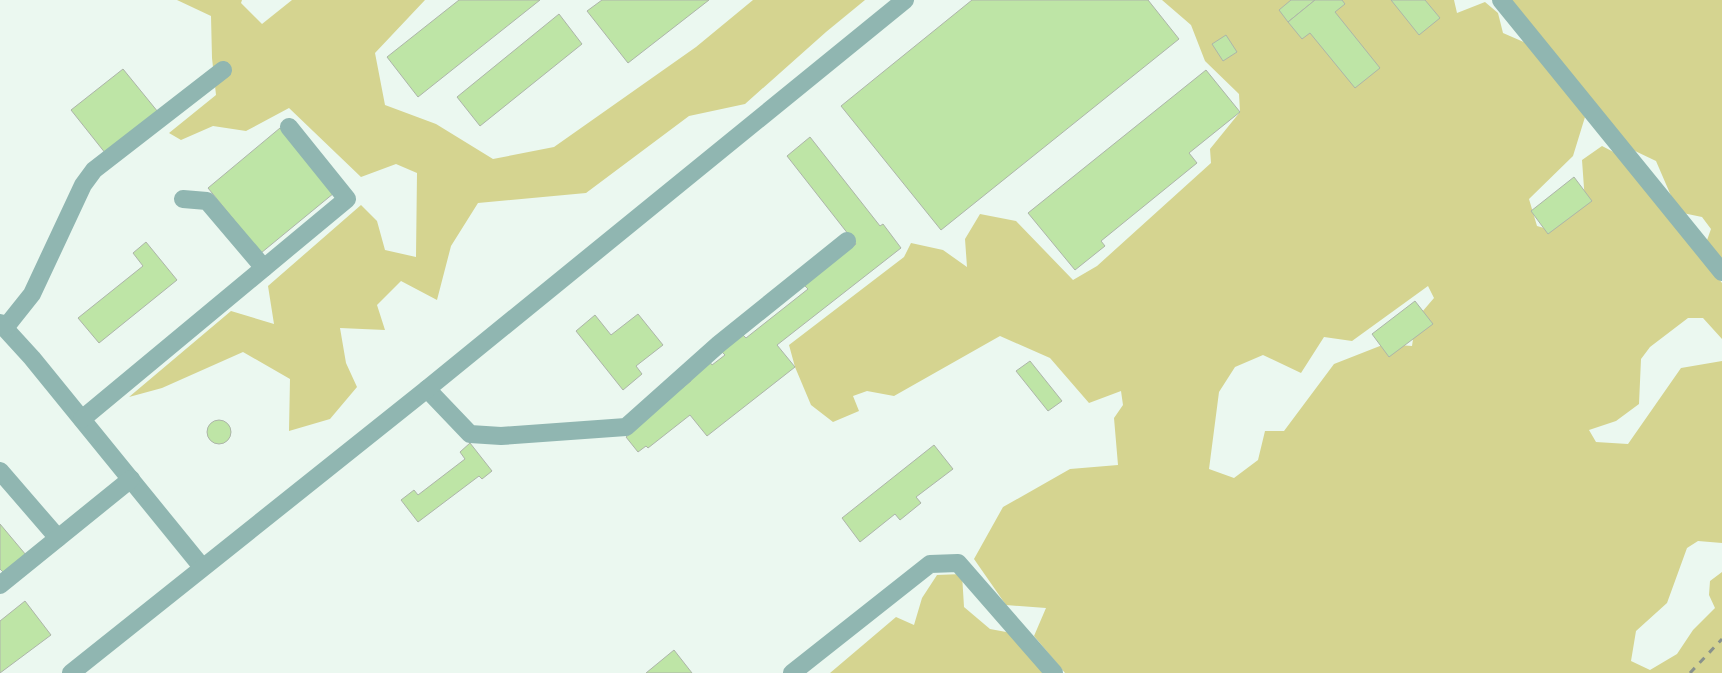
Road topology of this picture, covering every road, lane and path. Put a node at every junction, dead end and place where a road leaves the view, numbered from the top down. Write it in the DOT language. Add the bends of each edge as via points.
graph roads {
  1 [pos="904,0"];
  2 [pos="1501,0"];
  3 [pos="223,70"];
  4 [pos="289,127"];
  5 [pos="183,199"];
  6 [pos="847,241"];
  7 [pos="264,268"];
  8 [pos="1722,272"];
  9 [pos="2,326"];
  10 [pos="427,389"];
  11 [pos="82,419"];
  12 [pos="0,471"];
  13 [pos="130,479"];
  14 [pos="58,538"];
  15 [pos="202,567"];
  16 [pos="0,586"];
  17 [pos="71,673"];
  18 [pos="792,673"];
  19 [pos="1054,673"];
  1 -- 10 [label="lane"];
  2 -- 8 [label="lane"];
  3 -- 9 [label="lane" via="94,170 83,185 32,294"];
  4 -- 7 [label="lane" via="347,198"];
  5 -- 7 [label="lane" via="208,201"];
  6 -- 10 [label="lane" via="719,344 626,427 501,436 470,434"];
  7 -- 11 [label="lane"];
  9 -- 11 [label="lane"];
  10 -- 15 [label="lane"];
  11 -- 13 [label="lane"];
  12 -- 14 [label="lane"];
  13 -- 14 [label="lane"];
  13 -- 15 [label="lane"];
  14 -- 16 [label="lane"];
  15 -- 17 [label="lane"];
  18 -- 19 [label="lane" via="930,564 958,563"];
}
